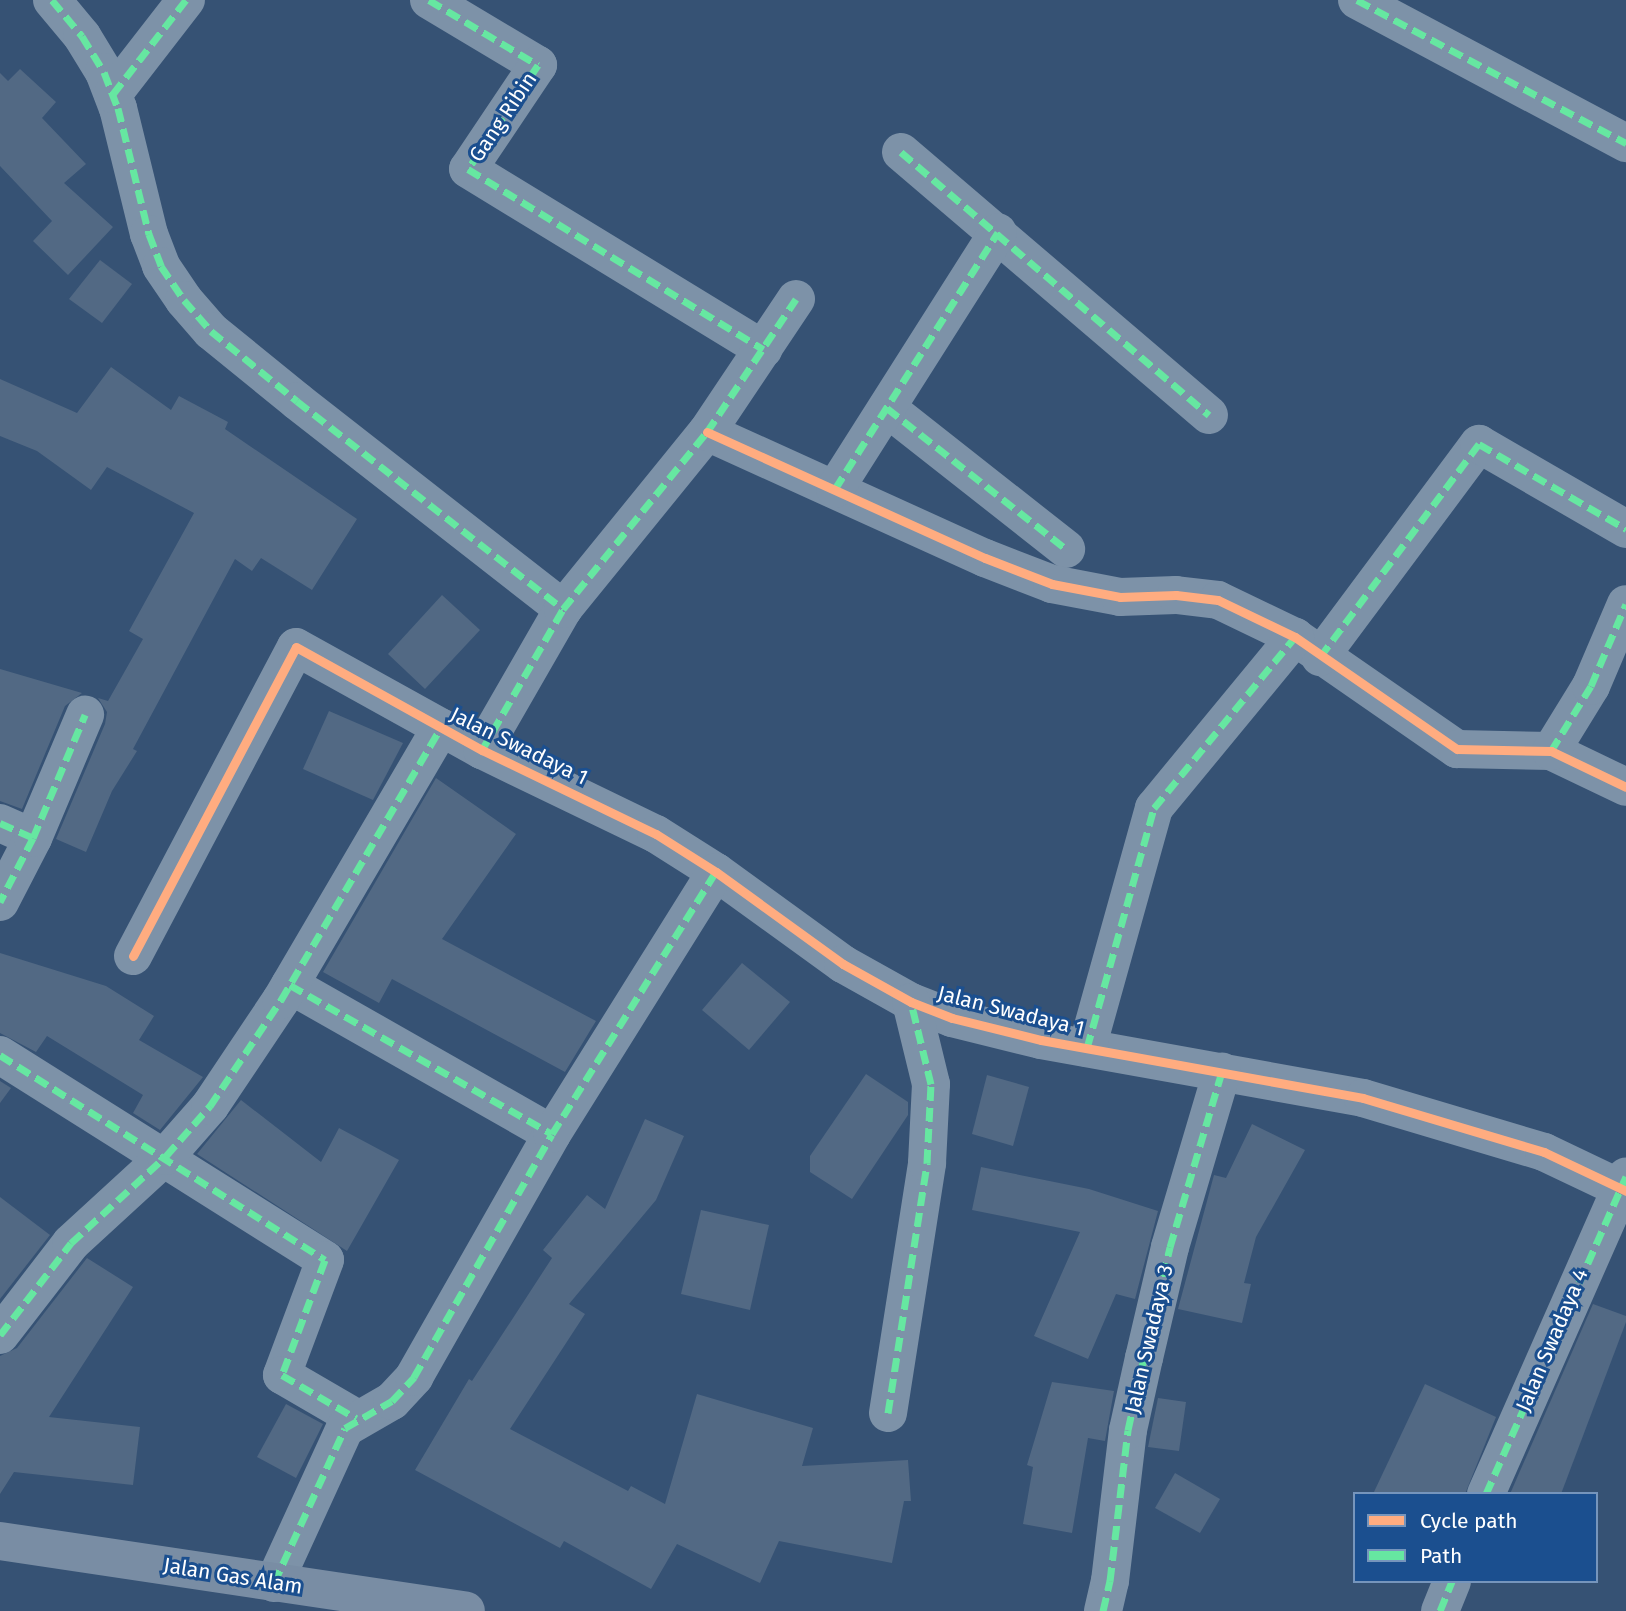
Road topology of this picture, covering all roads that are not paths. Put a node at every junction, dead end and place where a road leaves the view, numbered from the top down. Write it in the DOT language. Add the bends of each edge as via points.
graph roads {
  1 [pos="52,0"];
  2 [pos="187,0"];
  3 [pos="429,0"];
  4 [pos="1357,0"];
  5 [pos="113,94"];
  6 [pos="1626,143"];
  7 [pos="901,152"];
  8 [pos="998,232"];
  9 [pos="796,299"];
  10 [pos="763,349"];
  11 [pos="887,408"];
  12 [pos="1209,415"];
  13 [pos="707,432"];
  14 [pos="835,489"];
  15 [pos="1626,529"];
  16 [pos="1066,549"];
  17 [pos="1626,604"];
  18 [pos="563,609"];
  19 [pos="1307,647"];
  20 [pos="85,715"];
  21 [pos="440,727"];
  22 [pos="482,750"];
  23 [pos="1551,751"];
  24 [pos="1626,788"];
  25 [pos="16,831"];
  26 [pos="716,872"];
  27 [pos="0,902"];
  28 [pos="133,956"];
  29 [pos="290,985"];
  30 [pos="911,1002"];
  31 [pos="1087,1048"];
  32 [pos="0,1055"];
  33 [pos="1222,1072"];
  34 [pos="552,1134"];
  35 [pos="166,1156"];
  36 [pos="1623,1184"];
  37 [pos="0,1335"];
  38 [pos="888,1413"];
  39 [pos="356,1418"];
  40 [pos="1487,1492"];
  41 [pos="0,1541"];
  42 [pos="274,1583"];
  43 [pos="1451,1583"];
  44 [pos="466,1611"];
  45 [pos="1102,1611"];
  46 [pos="1440,1611"];
  1 -- 5 [label="street" via="82,36"];
  2 -- 5 [label="street"];
  3 -- 10 [label="street, Gang Ribin" via="538,65 468,169"];
  4 -- 6 [label="street"];
  5 -- 18 [label="street" via="161,266 211,331"];
  7 -- 8 [label="street"];
  8 -- 11 [label="street"];
  8 -- 12 [label="street"];
  9 -- 10 [label="street"];
  10 -- 13 [label="street"];
  11 -- 14 [label="street"];
  11 -- 16 [label="street"];
  13 -- 14 [label="street"];
  13 -- 18 [label="street"];
  14 -- 19 [label="street" via="1052,584 1120,597 1218,600"];
  15 -- 19 [label="street" via="1479,444"];
  17 -- 23 [label="street" via="1591,685"];
  18 -- 22 [label="street"];
  19 -- 23 [label="street" via="1457,749"];
  19 -- 31 [label="street" via="1154,808"];
  20 -- 25 [label="street"];
  21 -- 22 [label="street, Jalan Swadaya 1"];
  21 -- 28 [label="street, Jalan Swadaya 1" via="296,647"];
  21 -- 29 [label="street"];
  22 -- 26 [label="street, Jalan Swadaya 1" via="603,806"];
  23 -- 24 [label="street"];
  25 -- 27 [label="street"];
  26 -- 30 [label="street, Jalan Swadaya 1" via="796,933 877,986"];
  26 -- 34 [label="street"];
  29 -- 34 [label="street"];
  29 -- 35 [label="street" via="211,1106"];
  30 -- 31 [label="street, Jalan Swadaya 1" via="952,1018"];
  30 -- 38 [label="street" via="931,1084 927,1163"];
  31 -- 33 [label="street, Jalan Swadaya 1"];
  32 -- 35 [label="street"];
  33 -- 36 [label="street, Jalan Swadaya 1" via="1363,1098 1444,1120 1544,1152"];
  33 -- 45 [label="street, Jalan Swadaya 3" via="1170,1247 1144,1358 1128,1430 1110,1581"];
  34 -- 39 [label="street" via="414,1377 392,1401"];
  35 -- 37 [label="street" via="71,1243"];
  35 -- 39 [label="street" via="325,1260 282,1375"];
  36 -- 40 [label="street, Jalan Swadaya 4"];
  39 -- 42 [label="street" via="345,1428"];
  41 -- 42 [label="main road, Jalan Gas Alam"];
  42 -- 44 [label="main road, Jalan Gas Alam"];
  43 -- 46 [label="street"];
}
